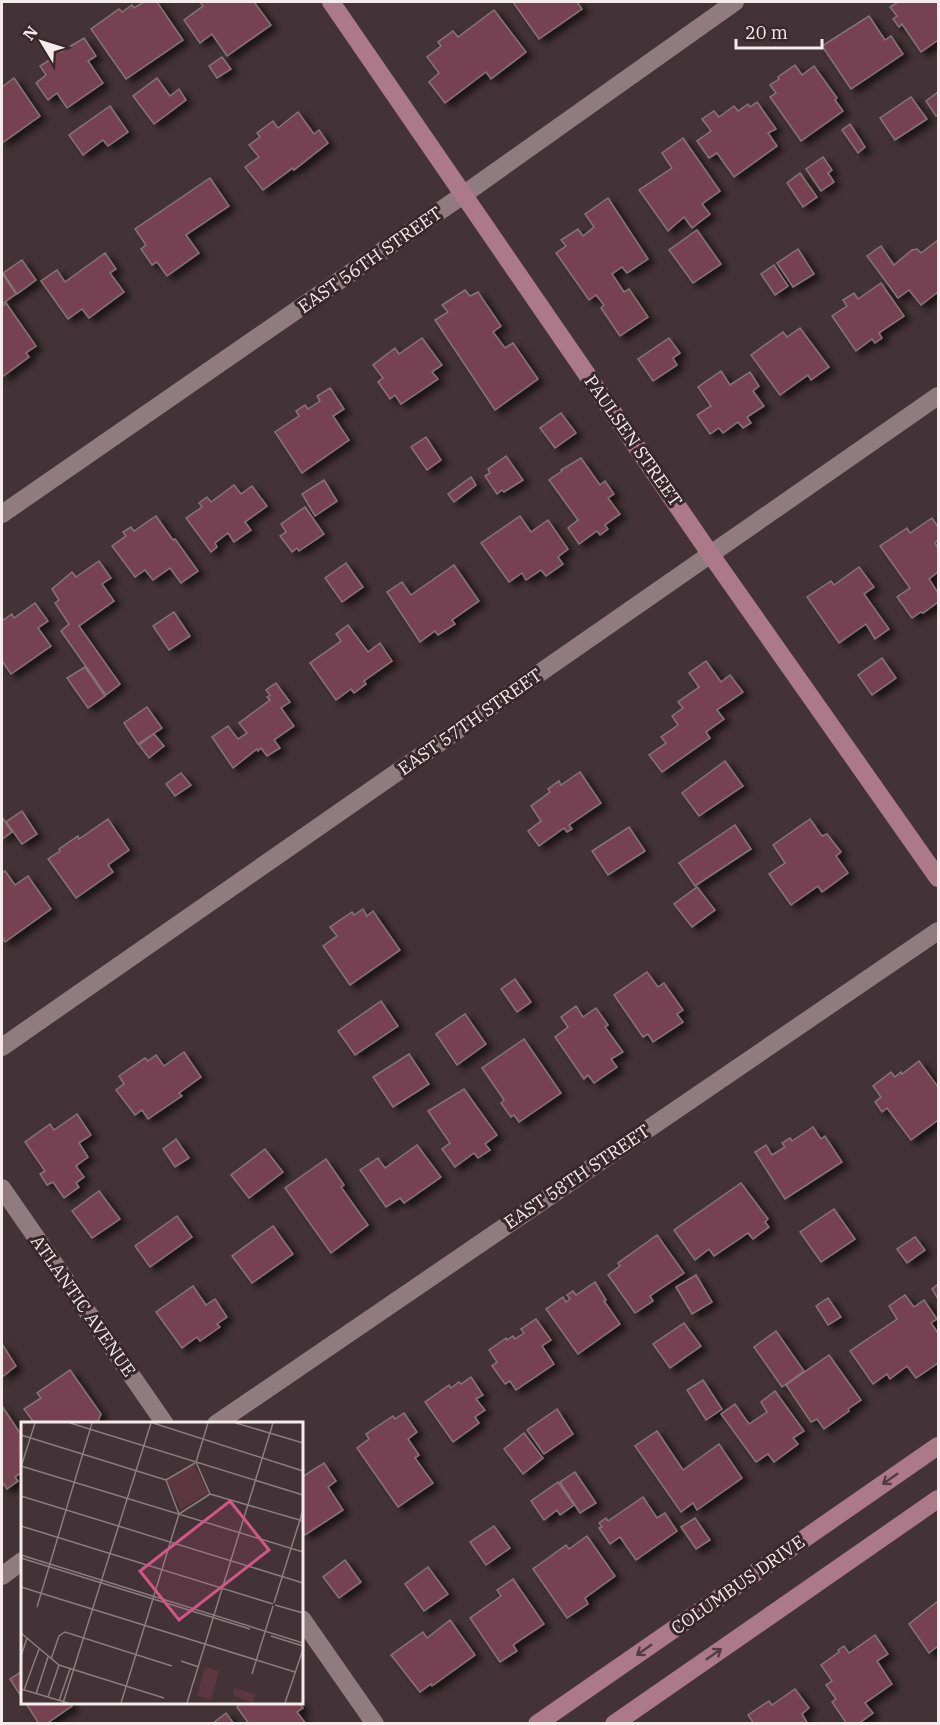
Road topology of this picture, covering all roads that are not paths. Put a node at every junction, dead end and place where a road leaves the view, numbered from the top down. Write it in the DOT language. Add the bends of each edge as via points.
graph roads {
  1 [pos="331,2"];
  2 [pos="735,2"];
  3 [pos="463,195"];
  4 [pos="939,396"];
  5 [pos="2,514"];
  6 [pos="711,555"];
  7 [pos="939,878"];
  8 [pos="939,931"];
  9 [pos="2,1047"];
  10 [pos="2,1188"];
  11 [pos="164,1422"];
  12 [pos="219,1422"];
  13 [pos="939,1446"];
  14 [pos="939,1499"];
  15 [pos="21,1562"];
  16 [pos="2,1576"];
  17 [pos="303,1620"];
  18 [pos="375,1724"];
  19 [pos="537,1724"];
  20 [pos="614,1724"];
  1 -- 3 [label="street, PAULSEN STREET"];
  2 -- 3 [label="street, EAST 56TH STREET"];
  3 -- 5 [label="street, EAST 56TH STREET"];
  3 -- 6 [label="street, PAULSEN STREET"];
  4 -- 6 [label="street, EAST 57TH STREET"];
  6 -- 7 [label="street, PAULSEN STREET"];
  6 -- 9 [label="street, EAST 57TH STREET"];
  8 -- 12 [label="street, EAST 58TH STREET"];
  10 -- 11 [label="street, ATLANTIC AVENUE"];
  13 -- 19 [label="street, COLUMBUS DRIVE, one-way"];
  20 -- 14 [label="street, one-way"];
  15 -- 16 [label="street"];
  17 -- 18 [label="street"];
}
